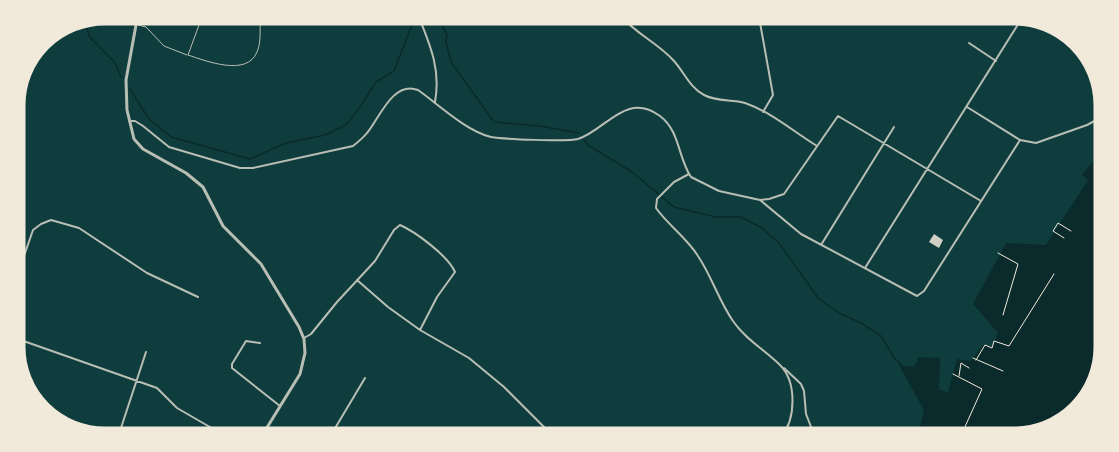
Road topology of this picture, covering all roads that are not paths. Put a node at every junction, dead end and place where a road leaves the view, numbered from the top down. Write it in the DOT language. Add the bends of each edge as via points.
graph roads {
  1 [pos="136,24"];
  2 [pos="199,24"];
  3 [pos="261,24"];
  4 [pos="421,24"];
  5 [pos="628,24"];
  6 [pos="760,24"];
  7 [pos="1018,24"];
  8 [pos="969,43"];
  9 [pos="188,55"];
  10 [pos="996,61"];
  11 [pos="435,102"];
  12 [pos="967,106"];
  13 [pos="763,112"];
  14 [pos="129,121"];
  15 [pos="1095,121"];
  16 [pos="894,127"];
  17 [pos="1020,140"];
  18 [pos="884,144"];
  19 [pos="817,146"];
  20 [pos="927,169"];
  21 [pos="688,174"];
  22 [pos="759,200"];
  23 [pos="981,201"];
  24 [pos="821,245"];
  25 [pos="24,256"];
  26 [pos="865,268"];
  27 [pos="357,280"];
  28 [pos="198,297"];
  29 [pos="420,330"];
  30 [pos="304,339"];
  31 [pos="24,341"];
  32 [pos="260,343"];
  33 [pos="146,352"];
  34 [pos="782,367"];
  35 [pos="365,378"];
  36 [pos="137,380"];
  37 [pos="280,406"];
  38 [pos="121,428"];
  39 [pos="212,428"];
  40 [pos="267,428"];
  41 [pos="334,428"];
  42 [pos="545,428"];
  43 [pos="788,428"];
  44 [pos="811,428"];
  1 -- 9 [label="lane" via="146,27 164,46"];
  1 -- 14 [label="street" via="126,80"];
  2 -- 9 [label="lane"];
  3 -- 9 [label="lane" via="260,43 250,60 225,66"];
  4 -- 11 [label="street" via="435,59"];
  5 -- 13 [label="street" via="661,48 699,92"];
  6 -- 13 [label="street" via="773,95"];
  7 -- 10 [label="street"];
  8 -- 10 [label="street"];
  10 -- 12 [label="street"];
  11 -- 14 [label="street" via="414,88 405,89 385,105 353,146 253,168 233,167 169,147 143,126"];
  11 -- 21 [label="street" via="484,135 507,138 576,139 625,111 650,110 673,131"];
  12 -- 17 [label="street"];
  12 -- 20 [label="street"];
  13 -- 19 [label="street"];
  14 -- 30 [label="street" via="134,139 143,149 203,187 223,226 261,264"];
  15 -- 17 [label="street" via="1036,143"];
  16 -- 18 [label="street"];
  17 -- 23 [label="street"];
  18 -- 19 [label="street" via="838,116"];
  18 -- 20 [label="street"];
  18 -- 24 [label="street"];
  19 -- 22 [label="street" via="784,194"];
  20 -- 23 [label="street"];
  20 -- 26 [label="street"];
  21 -- 22 [label="street" via="719,191"];
  21 -- 34 [label="street" via="667,188 657,199 656,208 698,256 734,324"];
  22 -- 24 [label="street"];
  23 -- 26 [label="street" via="924,291 917,296"];
  24 -- 26 [label="street"];
  25 -- 28 [label="street" via="31,235 51,220 79,228 147,273"];
  27 -- 29 [label="street"];
  27 -- 29 [label="street" via="400,225 439,252 455,274 437,297"];
  27 -- 30 [label="street"];
  29 -- 42 [label="street" via="482,369"];
  30 -- 37 [label="street" via="303,365"];
  31 -- 36 [label="street"];
  32 -- 37 [label="street" via="246,341 232,368"];
  33 -- 36 [label="street"];
  34 -- 43 [label="street" via="793,404"];
  34 -- 44 [label="street" via="801,384"];
  35 -- 41 [label="street"];
  36 -- 38 [label="street"];
  36 -- 39 [label="street" via="157,388 177,408"];
  37 -- 40 [label="street"];
}
